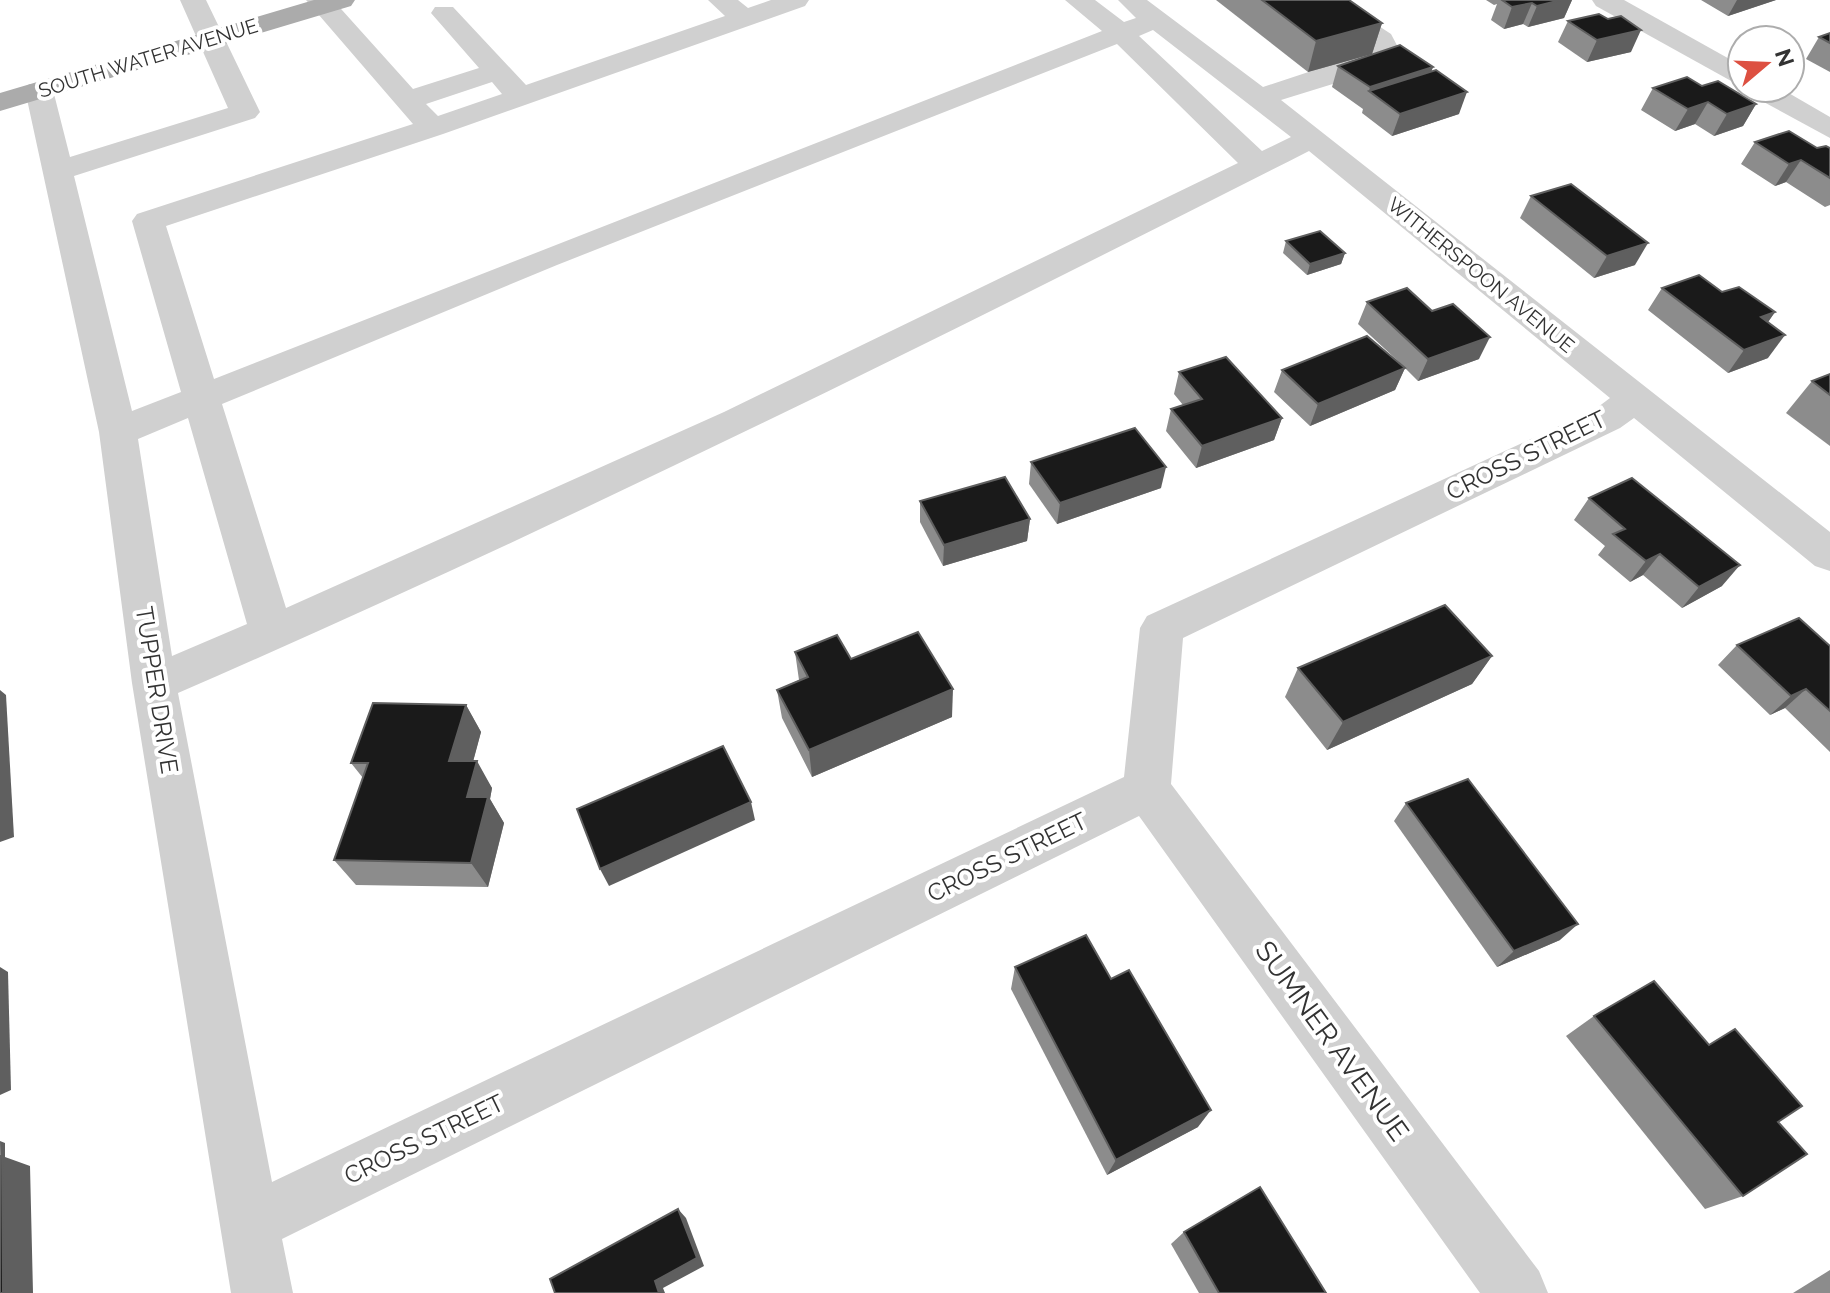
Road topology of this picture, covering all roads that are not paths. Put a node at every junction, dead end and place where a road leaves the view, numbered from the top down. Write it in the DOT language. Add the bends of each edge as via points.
graph roads {
  1 [pos="193,0"];
  2 [pos="721,0"];
  3 [pos="796,0"];
  4 [pos="1078,0"];
  5 [pos="1321,0"];
  6 [pos="1605,0"];
  7 [pos="328,2"];
  8 [pos="1142,10"];
  9 [pos="444,13"];
  10 [pos="745,18"];
  11 [pos="1121,33"];
  12 [pos="211,39"];
  13 [pos="1726,69"];
  14 [pos="500,70"];
  15 [pos="20,96"];
  16 [pos="521,97"];
  17 [pos="1259,98"];
  18 [pos="408,100"];
  19 [pos="1787,104"];
  20 [pos="432,128"];
  21 [pos="1830,129"];
  22 [pos="1312,138"];
  23 [pos="1258,165"];
  24 [pos="60,170"];
  25 [pos="200,399"];
  26 [pos="1633,399"];
  27 [pos="118,432"];
  28 [pos="1830,555"];
  29 [pos="272,634"];
  30 [pos="154,683"];
  31 [pos="1147,789"];
  32 [pos="250,1223"];
  33 [pos="262,1293"];
  34 [pos="1517,1293"];
  1 -- 12 [label="street"];
  2 -- 10 [label="street"];
  3 -- 10 [label="street"];
  4 -- 11 [label="street"];
  5 -- 17 [label="street" via="1381,40 1386,51 1381,60"];
  6 -- 13 [label="street"];
  7 -- 12 [label="main road, SOUTH WATER AVENUE"];
  7 -- 18 [label="street"];
  8 -- 11 [label="street"];
  8 -- 17 [label="street, WITHERSPOON AVENUE"];
  9 -- 14 [label="street"];
  10 -- 16 [label="street"];
  11 -- 23 [label="street"];
  11 -- 25 [label="street"];
  12 -- 15 [label="main road, SOUTH WATER AVENUE"];
  12 -- 24 [label="street" via="245,112"];
  14 -- 16 [label="street"];
  14 -- 18 [label="street"];
  15 -- 24 [label="street, TUPPER DRIVE"];
  16 -- 20 [label="street"];
  17 -- 22 [label="street, WITHERSPOON AVENUE"];
  18 -- 20 [label="street"];
  19 -- 21 [label="street"];
  20 -- 25 [label="street" via="148,221"];
  22 -- 23 [label="street"];
  22 -- 26 [label="street, WITHERSPOON AVENUE"];
  23 -- 29 [label="street" via="812,388"];
  24 -- 27 [label="street, TUPPER DRIVE"];
  25 -- 27 [label="street"];
  25 -- 29 [label="street"];
  26 -- 28 [label="street, WITHERSPOON AVENUE"];
  26 -- 31 [label="street, CROSS STREET" via="1607,419 1162,628"];
  27 -- 30 [label="street, TUPPER DRIVE"];
  29 -- 30 [label="street"];
  30 -- 32 [label="street, TUPPER DRIVE"];
  31 -- 32 [label="street, CROSS STREET"];
  31 -- 34 [label="street, SUMNER AVENUE"];
  32 -- 33 [label="street, TUPPER DRIVE"];
}
